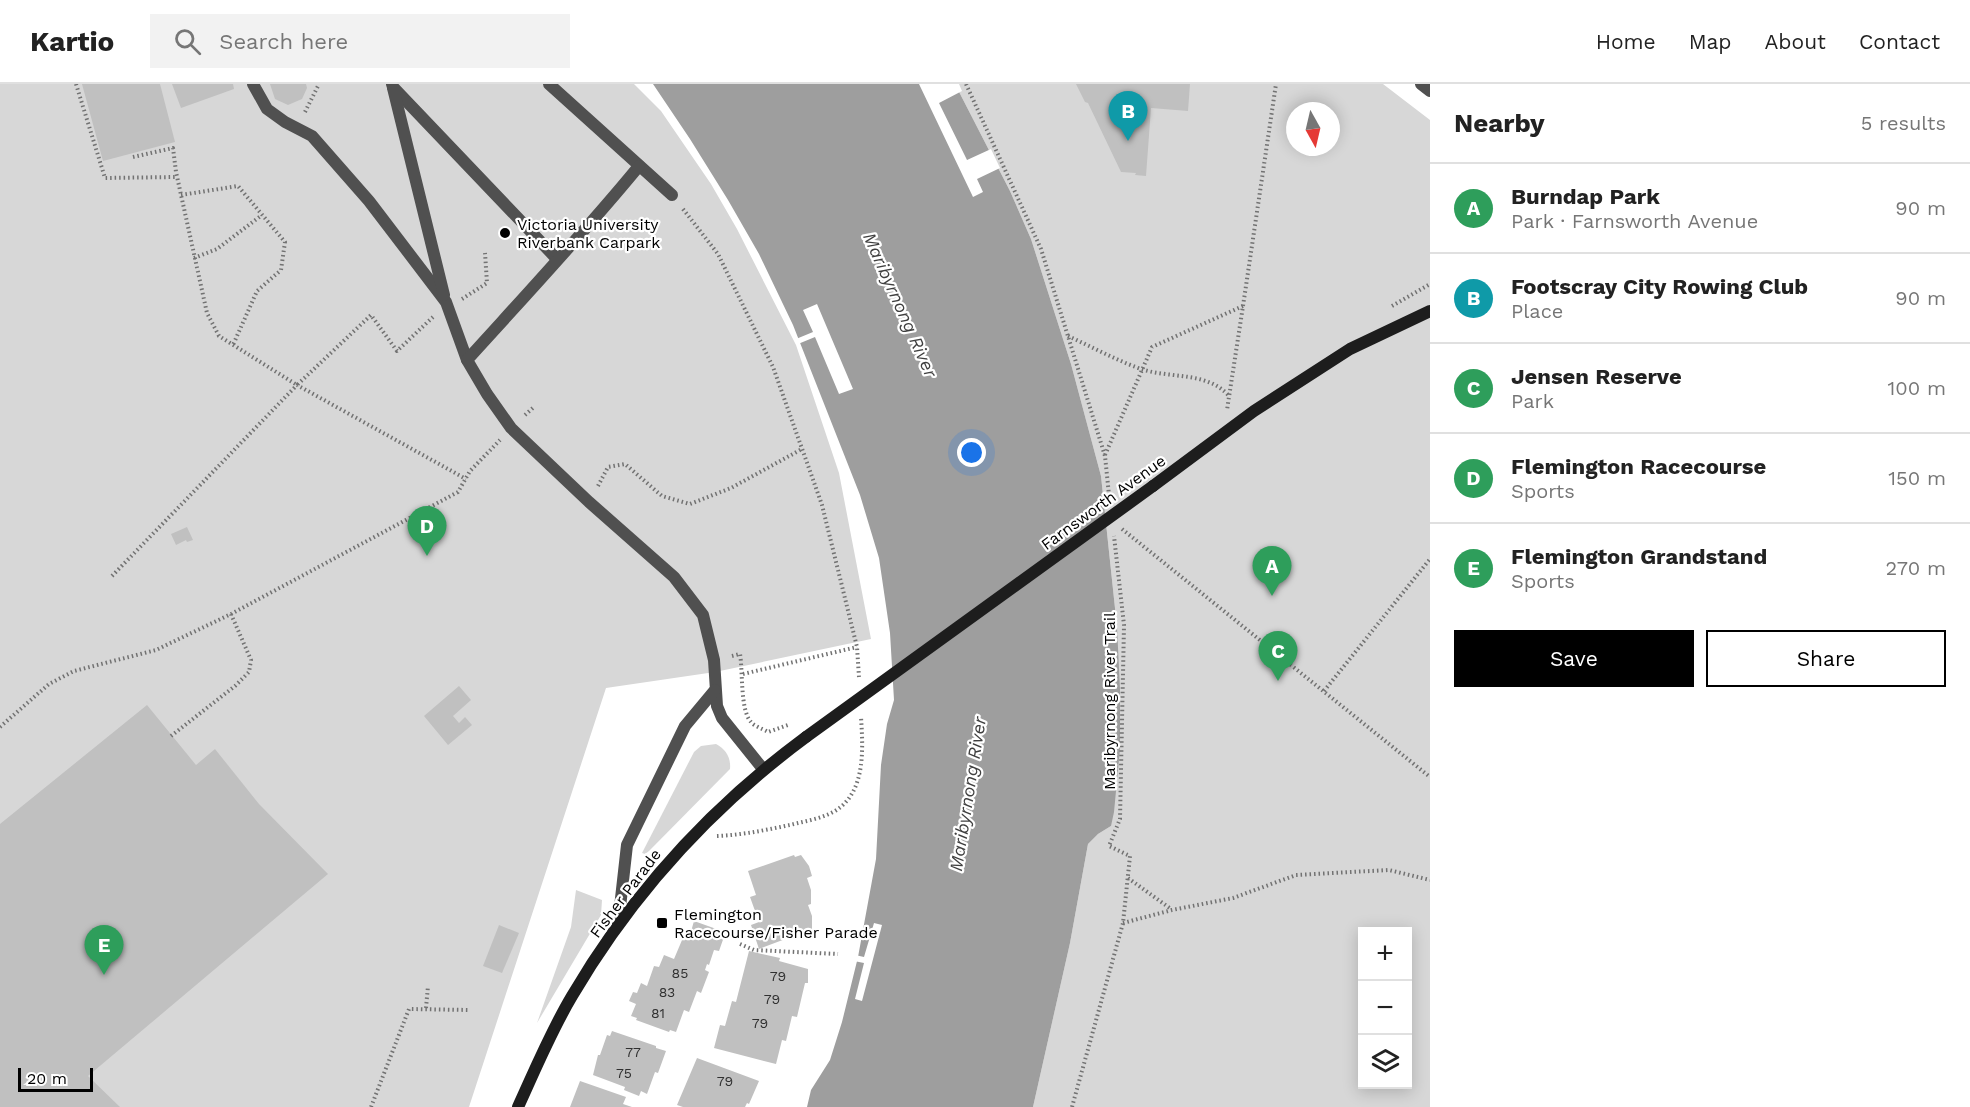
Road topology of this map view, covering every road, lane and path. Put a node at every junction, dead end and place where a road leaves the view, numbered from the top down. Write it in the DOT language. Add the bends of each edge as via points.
graph roads {
  1 [pos="76,84"];
  2 [pos="253,84"];
  3 [pos="549,84"];
  4 [pos="966,84"];
  5 [pos="1276,84"];
  6 [pos="1422,84"];
  7 [pos="392,86"];
  8 [pos="1430,92"];
  9 [pos="133,158"];
  10 [pos="639,166"];
  11 [pos="177,177"];
  12 [pos="181,195"];
  13 [pos="672,195"];
  14 [pos="262,215"];
  15 [pos="485,253"];
  16 [pos="194,258"];
  17 [pos="557,259"];
  18 [pos="447,305"];
  19 [pos="1243,306"];
  20 [pos="1430,312"];
  21 [pos="1068,336"];
  22 [pos="233,345"];
  23 [pos="467,360"];
  24 [pos="1143,369"];
  25 [pos="297,385"];
  26 [pos="1229,396"];
  27 [pos="535,406"];
  28 [pos="1227,412"];
  29 [pos="512,428"];
  30 [pos="802,449"];
  31 [pos="1105,456"];
  32 [pos="466,478"];
  33 [pos="1110,500"];
  34 [pos="589,502"];
  35 [pos="1121,529"];
  36 [pos="1113,533"];
  37 [pos="1430,559"];
  38 [pos="111,576"];
  39 [pos="231,614"];
  40 [pos="857,647"];
  41 [pos="859,681"];
  42 [pos="715,690"];
  43 [pos="1324,691"];
  44 [pos="861,716"];
  45 [pos="788,725"];
  46 [pos="0,727"];
  47 [pos="171,735"];
  48 [pos="806,737"];
  49 [pos="763,769"];
  50 [pos="1430,777"];
  51 [pos="689,838"];
  52 [pos="1128,878"];
  53 [pos="1430,880"];
  54 [pos="1172,910"];
  55 [pos="1123,923"];
  56 [pos="618,925"];
  57 [pos="740,944"];
  58 [pos="838,954"];
  59 [pos="428,987"];
  60 [pos="426,1008"];
  61 [pos="469,1010"];
  62 [pos="370,1107"];
  63 [pos="518,1107"];
  64 [pos="1072,1107"];
  1 -- 11 [label="path" via="105,178"];
  2 -- 18 [label="lane" via="267,109 312,136 334,160"];
  3 -- 10 [label="lane"];
  4 -- 21 [label="path" via="1041,249"];
  5 -- 19 [label="path"];
  6 -- 8 [label="lane"];
  7 -- 17 [label="lane"];
  7 -- 18 [label="lane"];
  9 -- 11 [label="path" via="173,148"];
  10 -- 13 [label="lane"];
  10 -- 17 [label="lane"];
  11 -- 12 [label="path"];
  12 -- 14 [label="path" via="238,186"];
  12 -- 16 [label="path"];
  13 -- 30 [label="path" via="718,254 773,367"];
  14 -- 16 [label="path" via="217,249"];
  14 -- 22 [label="path" via="285,242 281,270 257,291"];
  15 -- 18 [label="path" via="487,283"];
  16 -- 22 [label="path" via="207,313 219,336"];
  17 -- 23 [label="lane"];
  18 -- 23 [label="lane"];
  18 -- 25 [label="path" via="397,351 371,315"];
  19 -- 24 [label="path" via="1152,347"];
  19 -- 26 [label="path"];
  20 -- 48 [label="main road, Farnsworth Avenue, bridge" via="1350,349 1254,411"];
  21 -- 24 [label="path"];
  21 -- 31 [label="path"];
  22 -- 25 [label="path"];
  23 -- 29 [label="lane"];
  24 -- 26 [label="path" via="1206,380"];
  24 -- 31 [label="path"];
  25 -- 32 [label="path"];
  25 -- 38 [label="path"];
  26 -- 28 [label="path"];
  27 -- 29 [label="path"];
  29 -- 32 [label="path"];
  29 -- 34 [label="lane"];
  30 -- 34 [label="path" via="730,488 690,504 662,496 625,464 608,467"];
  30 -- 40 [label="path" via="822,505"];
  31 -- 33 [label="path"];
  32 -- 39 [label="path" via="458,492"];
  34 -- 42 [label="lane" via="674,577 703,615 714,660"];
  35 -- 43 [label="path"];
  36 -- 52 [label="path, Maribyrnong River Trail" via="1124,625 1120,819 1109,846 1130,856"];
  37 -- 43 [label="path"];
  39 -- 46 [label="path" via="156,650 74,671 49,684"];
  39 -- 47 [label="path" via="250,660 249,672"];
  40 -- 41 [label="path"];
  40 -- 45 [label="path" via="743,674 743,705 751,723 768,732"];
  42 -- 49 [label="lane" via="722,718"];
  42 -- 56 [label="lane" via="685,726 627,845"];
  43 -- 50 [label="path"];
  44 -- 51 [label="path" via="863,750 859,776 852,794 836,810 819,818 742,835"];
  48 -- 49 [label="main road, Fisher Parade"];
  49 -- 51 [label="main road, Fisher Parade"];
  51 -- 56 [label="main road, Fisher Parade"];
  52 -- 54 [label="path"];
  52 -- 55 [label="path, Maribyrnong River Trail"];
  53 -- 54 [label="path" via="1389,870 1296,874 1233,898"];
  54 -- 55 [label="path"];
  55 -- 64 [label="path, Maribyrnong River Trail"];
  56 -- 63 [label="main road, Fisher Parade" via="571,997"];
  57 -- 58 [label="path" via="754,950"];
  59 -- 60 [label="path"];
  60 -- 61 [label="path"];
  60 -- 62 [label="path" via="409,1009"];
}
